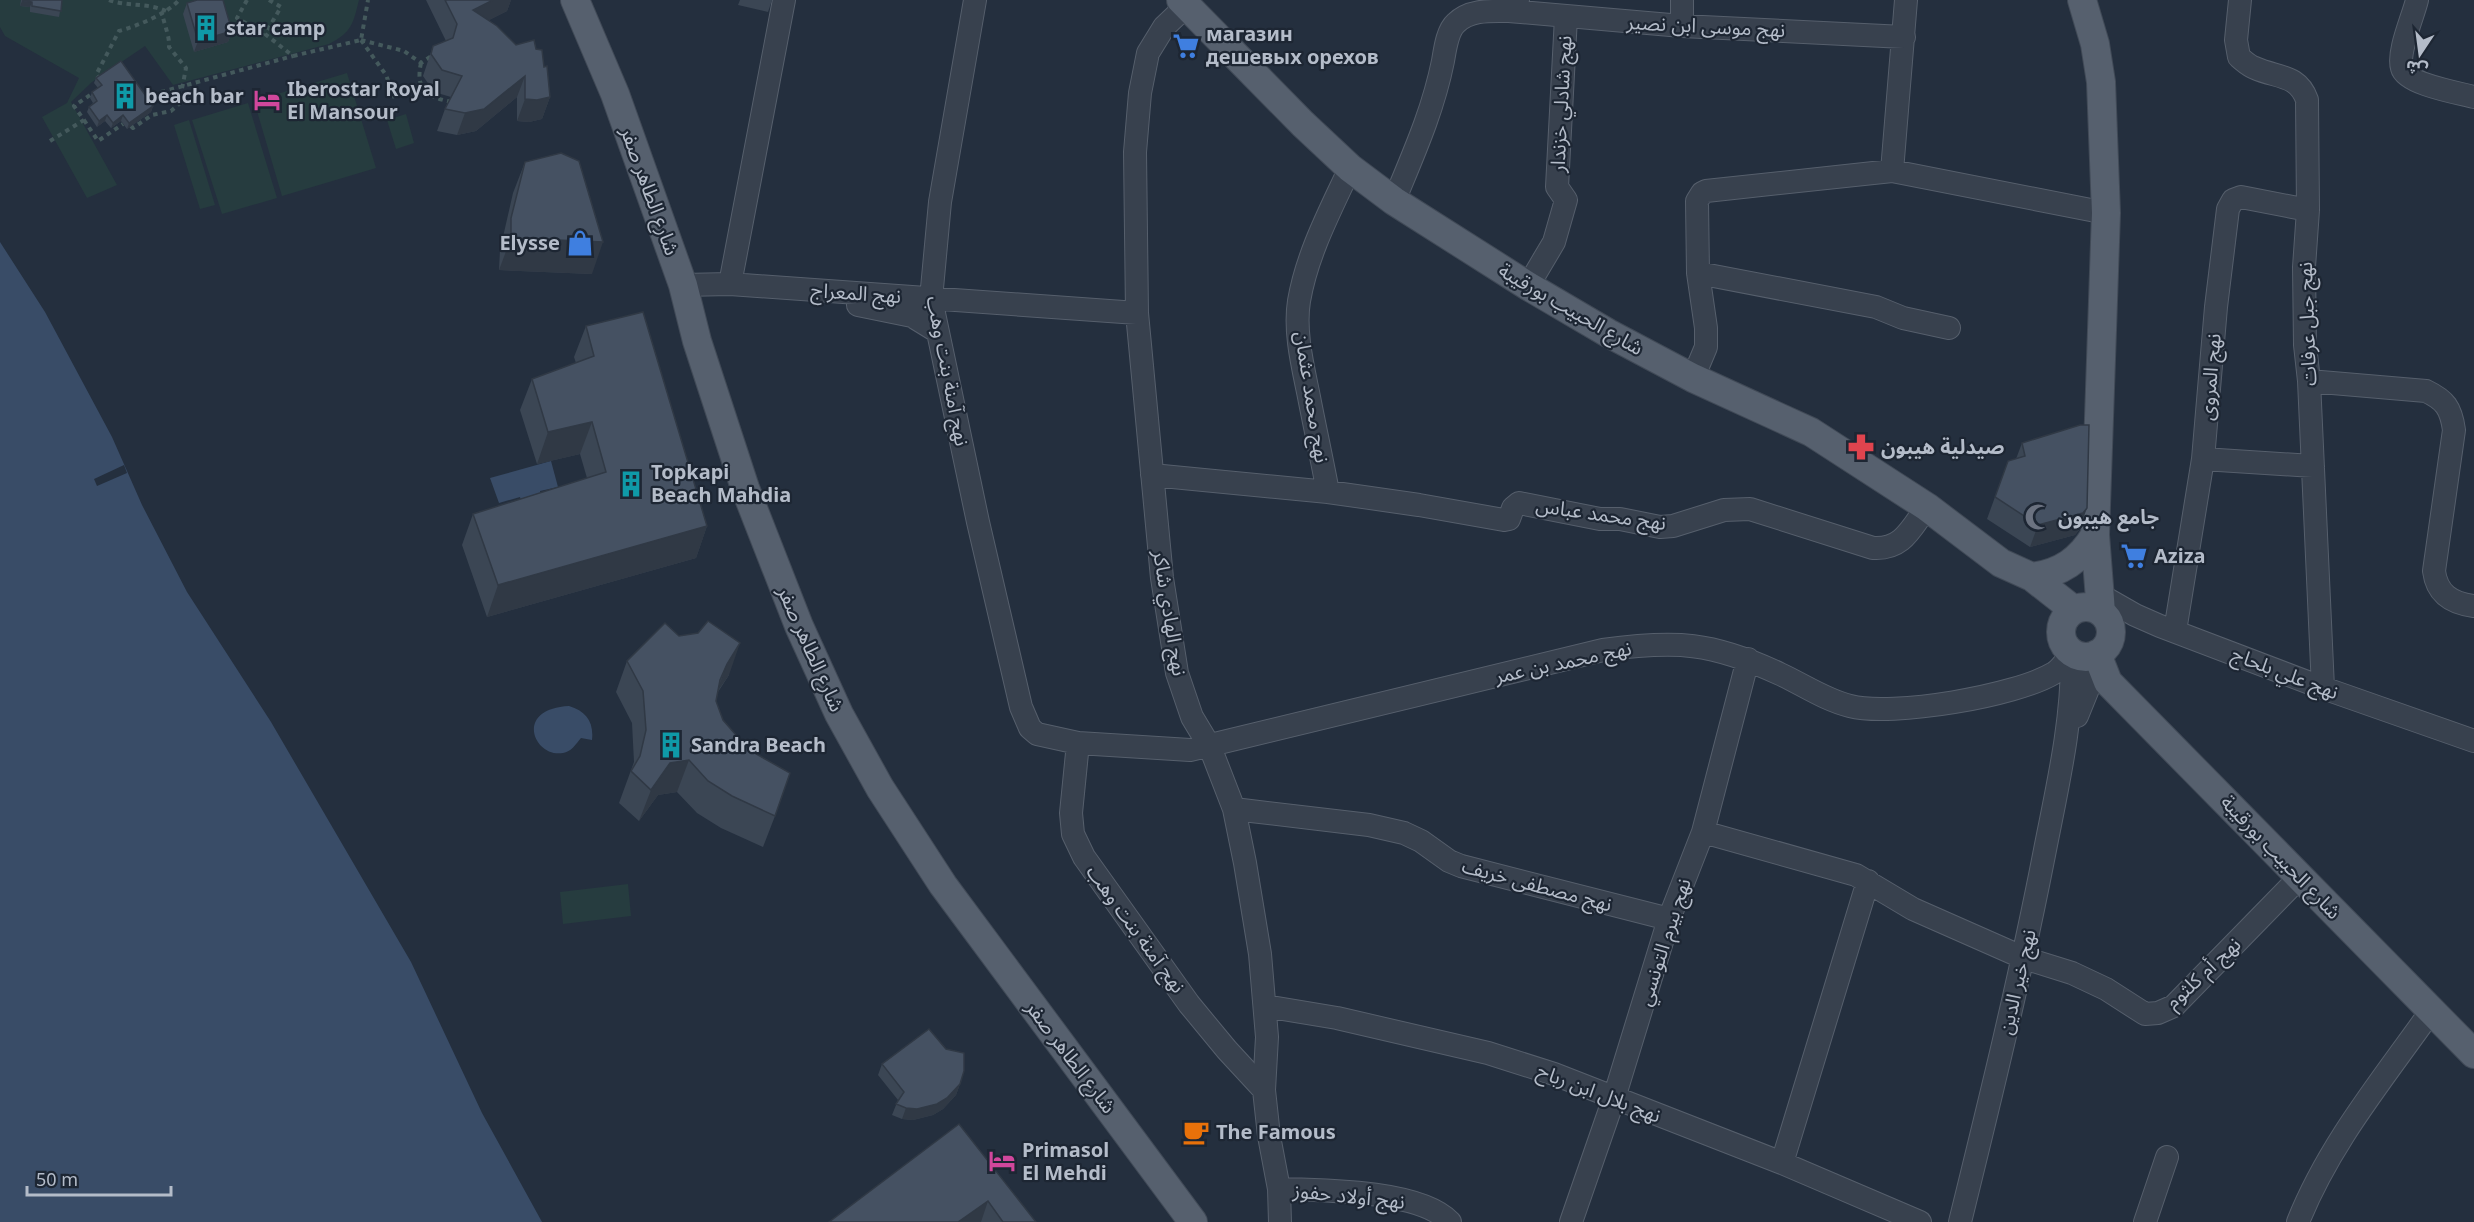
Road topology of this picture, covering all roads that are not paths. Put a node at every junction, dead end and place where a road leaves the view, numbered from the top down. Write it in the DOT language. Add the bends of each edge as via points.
graph roads {
  1 [pos="575,0"];
  2 [pos="784,0"];
  3 [pos="975,0"];
  4 [pos="1682,0"];
  5 [pos="1906,0"];
  6 [pos="2082,0"];
  7 [pos="2240,0"];
  8 [pos="2417,0"];
  9 [pos="1184,3"];
  10 [pos="1513,5"];
  11 [pos="1566,17"];
  12 [pos="1682,26"];
  13 [pos="1904,37"];
  14 [pos="2474,97"];
  15 [pos="1350,168"];
  16 [pos="1892,171"];
  17 [pos="1394,201"];
  18 [pos="2308,210"];
  19 [pos="2106,213"];
  20 [pos="1698,273"];
  21 [pos="730,284"];
  22 [pos="683,285"];
  23 [pos="1528,286"];
  24 [pos="777,288"];
  25 [pos="931,298"];
  26 [pos="1137,313"];
  27 [pos="1949,328"];
  28 [pos="938,333"];
  29 [pos="1693,378"];
  30 [pos="2309,381"];
  31 [pos="2203,459"];
  32 [pos="2313,465"];
  33 [pos="1152,476"];
  34 [pos="1328,492"];
  35 [pos="1927,507"];
  36 [pos="2096,535"];
  37 [pos="2001,563"];
  38 [pos="2032,577"];
  39 [pos="2474,606"];
  40 [pos="2085,627"];
  41 [pos="2175,631"];
  42 [pos="1748,659"];
  43 [pos="2090,684"];
  44 [pos="2020,686"];
  45 [pos="2324,688"];
  46 [pos="1036,734"];
  47 [pos="2474,741"];
  48 [pos="1078,743"];
  49 [pos="1210,747"];
  50 [pos="1234,809"];
  51 [pos="1703,832"];
  52 [pos="2300,877"];
  53 [pos="1868,881"];
  54 [pos="1669,920"];
  55 [pos="2024,958"];
  56 [pos="1265,1006"];
  57 [pos="2431,1011"];
  58 [pos="2474,1054"];
  59 [pos="1264,1090"];
  60 [pos="1614,1098"];
  61 [pos="2167,1157"];
  62 [pos="1782,1163"];
  63 [pos="1279,1189"];
  64 [pos="1193,1222"];
  65 [pos="1280,1222"];
  66 [pos="1450,1222"];
  67 [pos="1571,1222"];
  68 [pos="1920,1222"];
  69 [pos="1960,1222"];
  70 [pos="2145,1222"];
  71 [pos="2298,1222"];
  1 -- 22 [label="main road, شارع الطاهر صفر" via="615,94"];
  2 -- 21 [label="street"];
  3 -- 25 [label="street, نهج آمنة بنت وهب" via="940,202"];
  4 -- 12 [label="street"];
  5 -- 13 [label="street"];
  6 -- 19 [label="main road" via="2101,82"];
  7 -- 18 [label="street, نهج جبل عرفات" via="2236,40 2239,57 2254,68 2293,81 2303,89 2307,100"];
  8 -- 14 [label="street" via="2402,51 2405,75"];
  9 -- 15 [label="main road, شارع الحبيب بورقيبة"];
  9 -- 26 [label="street, نهج الهادي شاكر" via="1148,53 1140,93 1135,152"];
  10 -- 11 [label="street, نهج موسى ابن نصير"];
  10 -- 17 [label="street, نهج موسى ابن نصير" via="1471,14 1455,23 1424,130"];
  11 -- 12 [label="street, نهج موسى ابن نصير"];
  11 -- 23 [label="street, نهج شادلي خزندار" via="1557,187 1566,200 1554,242"];
  12 -- 13 [label="street, نهج موسى ابن نصير"];
  13 -- 16 [label="street"];
  15 -- 17 [label="main road, شارع الحبيب بورقيبة"];
  15 -- 34 [label="street, نهج محمد عثمان" via="1319,237 1299,303 1303,367"];
  16 -- 19 [label="street"];
  16 -- 20 [label="street" via="1702,193 1697,201"];
  17 -- 23 [label="main road, شارع الحبيب بورقيبة"];
  18 -- 30 [label="street, نهج جبل عرفات" via="2304,267"];
  18 -- 31 [label="street, نهج المروى" via="2241,197 2233,200 2228,209"];
  19 -- 36 [label="main road"];
  20 -- 27 [label="street" via="1876,307 1903,318"];
  20 -- 29 [label="street" via="1706,347"];
  21 -- 22 [label="street, نهج المعراج"];
  21 -- 24 [label="street, نهج المعراج"];
  22 -- 64 [label="main road, شارع الطاهر صفر" via="745,488 799,626 839,714 880,789 943,885"];
  23 -- 29 [label="main road, شارع الحبيب بورقيبة"];
  24 -- 25 [label="street, نهج المعراج"];
  24 -- 28 [label="street" via="912,316"];
  25 -- 26 [label="street, نهج المعراج"];
  25 -- 28 [label="street, نهج آمنة بنت وهب"];
  26 -- 33 [label="street, نهج الهادي شاكر"];
  28 -- 46 [label="street, نهج آمنة بنت وهب" via="1021,707"];
  29 -- 35 [label="main road, شارع الحبيب بورقيبة" via="1811,432"];
  30 -- 32 [label="street, نهج جبل عرفات"];
  30 -- 39 [label="street" via="2426,391 2441,398 2451,411 2454,430 2434,571 2436,585 2444,595"];
  31 -- 32 [label="street"];
  31 -- 41 [label="street, نهج المروى"];
  32 -- 45 [label="street, نهج جبل عرفات"];
  33 -- 34 [label="street, نهج محمد عباس"];
  33 -- 49 [label="street, نهج الهادي شاكر" via="1177,673 1192,717"];
  34 -- 35 [label="street, نهج محمد عباس" via="1504,520 1509,519 1519,503 1660,527 1724,510 1750,509 1874,549 1900,543"];
  35 -- 37 [label="main road, شارع الحبيب بورقيبة"];
  36 -- 38 [label="main road" via="2070,564"];
  36 -- 40 [label="main road"];
  37 -- 38 [label="main road, شارع الحبيب بورقيبة"];
  37 -- 40 [label="main road, شارع الحبيب بورقيبة"];
  38 -- 40 [label="main road, شارع الحبيب بورقيبة"];
  40 -- 41 [label="street, نهج علي بلحاج" via="2134,615"];
  40 -- 43 [label="main road, شارع الحبيب بورقيبة"];
  40 -- 44 [label="street, نهج محمد بن عمر" via="2055,673"];
  41 -- 45 [label="street, نهج علي بلحاج"];
  42 -- 44 [label="street, نهج محمد بن عمر" via="1848,706 1869,709 1938,705"];
  42 -- 49 [label="street, نهج محمد بن عمر" via="1714,648 1687,645 1651,643 1603,650"];
  42 -- 51 [label="street, نهج بيرم التونسي"];
  43 -- 44 [label="street" via="2044,689"];
  43 -- 52 [label="main road, شارع الحبيب بورقيبة"];
  43 -- 55 [label="street, نهج خير الدين" via="2067,740"];
  45 -- 47 [label="street, نهج علي بلحاج"];
  46 -- 48 [label="street, نهج محمد بن عمر"];
  48 -- 49 [label="street, نهج محمد بن عمر" via="1190,750"];
  48 -- 59 [label="street, نهج آمنة بنت وهب" via="1071,813 1073,834 1084,857 1189,1004"];
  49 -- 50 [label="street, نهج الهادي شاكر"];
  50 -- 54 [label="street, نهج مصطفى خريف" via="1369,825 1421,841 1461,866"];
  50 -- 56 [label="street, نهج الهادي شاكر"];
  51 -- 53 [label="street, نهج أم كلثوم" via="1835,868"];
  51 -- 54 [label="street, نهج بيرم التونسي"];
  52 -- 55 [label="street, نهج أم كلثوم" via="2174,1006 2158,1014 2145,1014 2081,977"];
  52 -- 57 [label="main road, شارع الحبيب بورقيبة"];
  53 -- 55 [label="street, نهج أم كلثوم" via="1913,909"];
  53 -- 62 [label="street"];
  54 -- 60 [label="street, نهج بيرم التونسي"];
  55 -- 69 [label="street, نهج خير الدين"];
  56 -- 59 [label="street, نهج الهادي شاكر"];
  56 -- 60 [label="street, نهج بلال ابن رباح" via="1337,1018 1488,1053"];
  57 -- 58 [label="main road, شارع الحبيب بورقيبة"];
  57 -- 71 [label="street" via="2331,1152"];
  59 -- 63 [label="street, نهج الهادي شاكر"];
  60 -- 62 [label="street, نهج بلال ابن رباح"];
  60 -- 67 [label="street, نهج بيرم التونسي"];
  61 -- 70 [label="street"];
  62 -- 68 [label="street, نهج بلال ابن رباح"];
  63 -- 65 [label="street, نهج الهادي شاكر"];
  63 -- 66 [label="street, نهج أولاد حفوز" via="1401,1199 1423,1205"];
}
